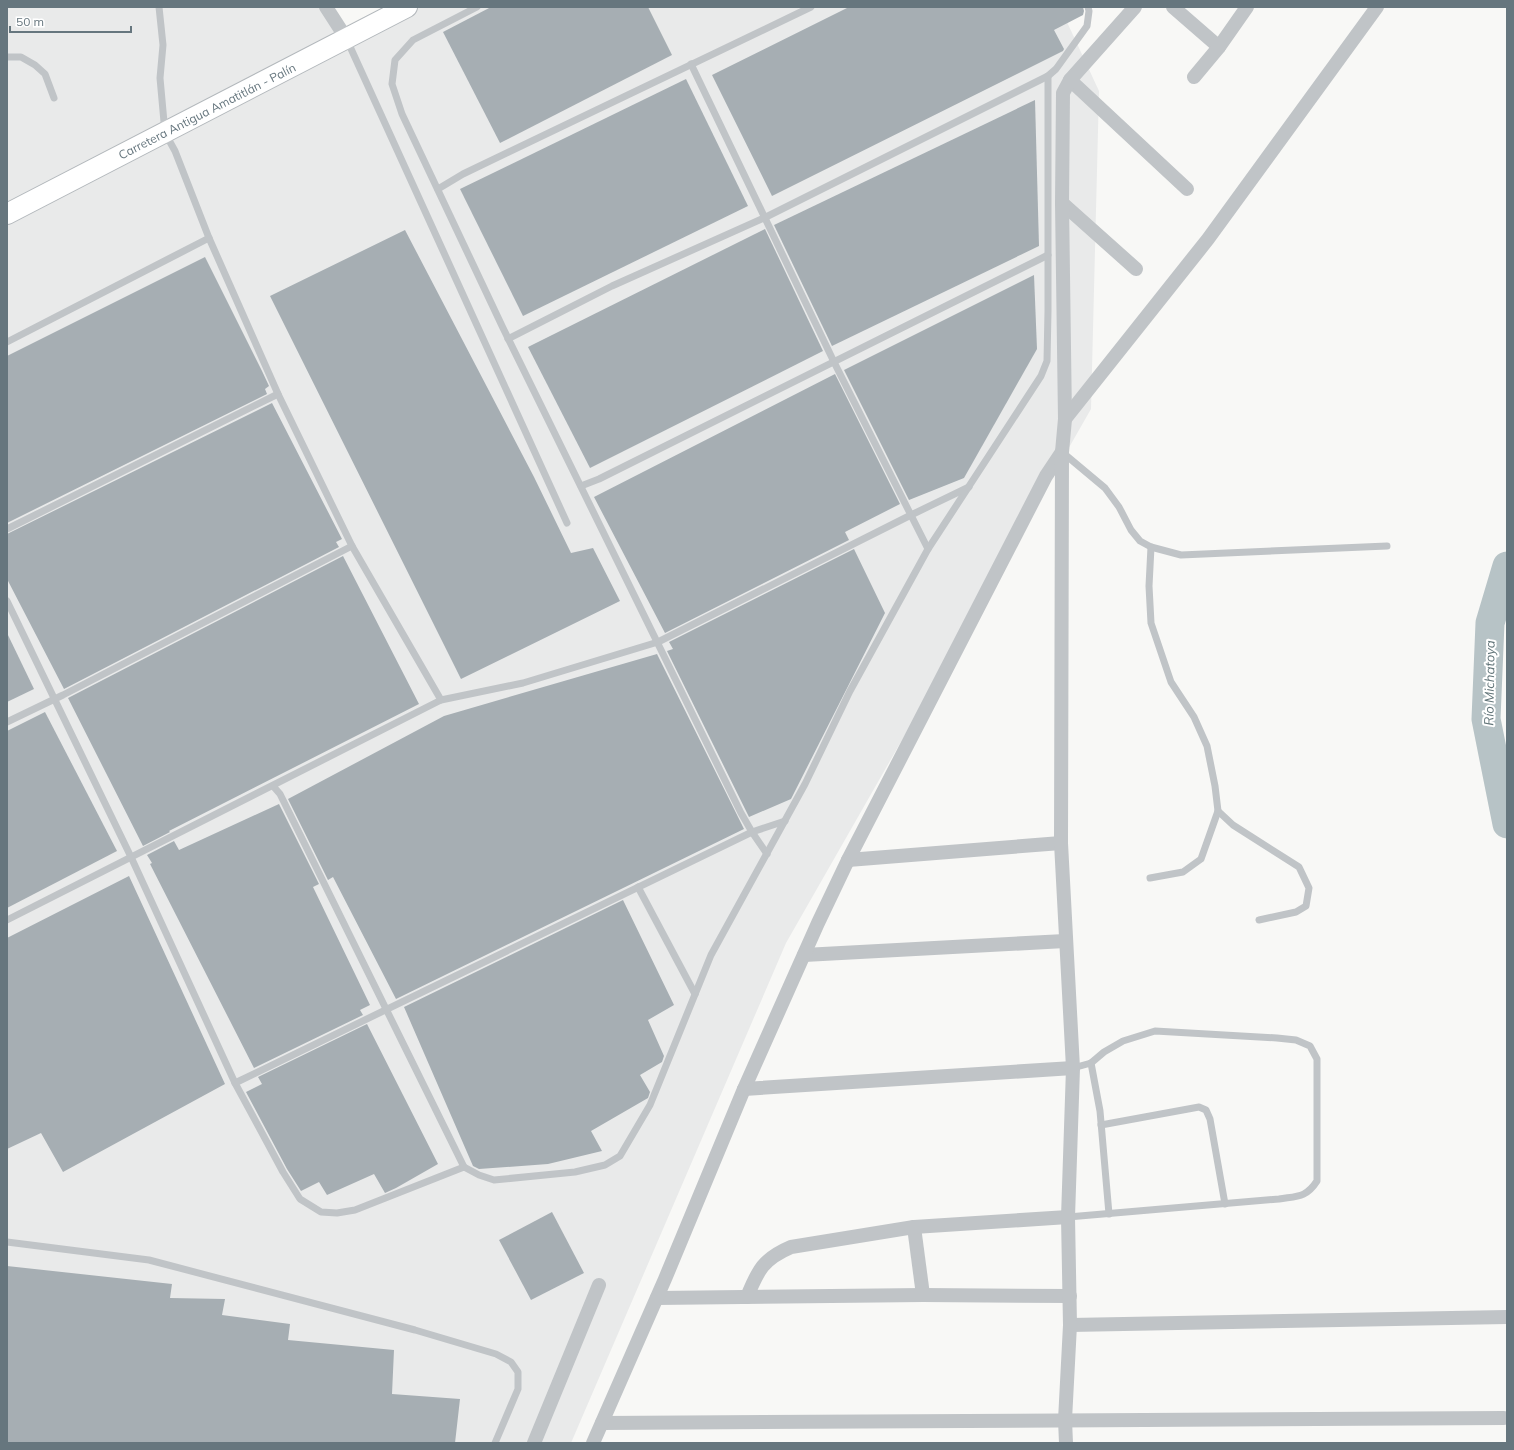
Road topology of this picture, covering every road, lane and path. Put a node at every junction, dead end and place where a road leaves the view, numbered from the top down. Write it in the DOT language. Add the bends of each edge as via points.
graph roads {
  1 [pos="159,7"];
  2 [pos="326,7"];
  3 [pos="407,7"];
  4 [pos="478,7"];
  5 [pos="812,7"];
  6 [pos="1088,7"];
  7 [pos="1135,7"];
  8 [pos="1173,7"];
  9 [pos="1248,7"];
  10 [pos="1377,7"];
  11 [pos="346,38"];
  12 [pos="1219,47"];
  13 [pos="7,57"];
  14 [pos="691,64"];
  15 [pos="1048,76"];
  16 [pos="1194,77"];
  17 [pos="1070,80"];
  18 [pos="54,98"];
  19 [pos="165,133"];
  20 [pos="438,189"];
  21 [pos="1187,189"];
  22 [pos="1062,203"];
  23 [pos="7,214"];
  24 [pos="764,218"];
  25 [pos="209,238"];
  26 [pos="1048,255"];
  27 [pos="1136,269"];
  28 [pos="508,339"];
  29 [pos="7,342"];
  30 [pos="834,362"];
  31 [pos="278,394"];
  32 [pos="1065,419"];
  33 [pos="1062,452"];
  34 [pos="581,486"];
  35 [pos="970,487"];
  36 [pos="911,515"];
  37 [pos="567,523"];
  38 [pos="7,529"];
  39 [pos="352,546"];
  40 [pos="1387,546"];
  41 [pos="1151,547"];
  42 [pos="928,549"];
  43 [pos="7,601"];
  44 [pos="658,642"];
  45 [pos="54,699"];
  46 [pos="441,700"];
  47 [pos="7,722"];
  48 [pos="272,786"];
  49 [pos="1218,811"];
  50 [pos="785,821"];
  51 [pos="752,832"];
  52 [pos="1061,843"];
  53 [pos="767,854"];
  54 [pos="131,857"];
  55 [pos="848,860"];
  56 [pos="1150,878"];
  57 [pos="638,887"];
  58 [pos="7,920"];
  59 [pos="1259,920"];
  60 [pos="1065,941"];
  61 [pos="804,955"];
  62 [pos="695,994"];
  63 [pos="385,1010"];
  64 [pos="1091,1063"];
  65 [pos="1073,1068"];
  66 [pos="235,1083"];
  67 [pos="744,1089"];
  68 [pos="1102,1125"];
  69 [pos="464,1167"];
  70 [pos="1225,1204"];
  71 [pos="1110,1214"];
  72 [pos="1068,1217"];
  73 [pos="914,1226"];
  74 [pos="7,1242"];
  75 [pos="599,1285"];
  76 [pos="923,1295"];
  77 [pos="1070,1296"];
  78 [pos="747,1297"];
  79 [pos="657,1298"];
  80 [pos="1507,1317"];
  81 [pos="1070,1325"];
  82 [pos="1504,1418"];
  83 [pos="1065,1420"];
  84 [pos="602,1423"];
  85 [pos="494,1443"];
  86 [pos="534,1443"];
  87 [pos="593,1443"];
  88 [pos="1066,1443"];
  1 -- 19 [label="lane" via="163,45 160,78"];
  2 -- 11 [label="street"];
  3 -- 11 [label="main road, Carretera Antigua Amatitlán - Palín"];
  4 -- 20 [label="lane" via="414,40 395,60 392,84 402,114"];
  5 -- 14 [label="lane"];
  6 -- 15 [label="lane" via="1087,26 1056,69"];
  7 -- 17 [label="street"];
  8 -- 12 [label="street"];
  9 -- 12 [label="street"];
  10 -- 32 [label="street" via="1208,239"];
  11 -- 19 [label="main road, Carretera Antigua Amatitlán - Palín"];
  11 -- 37 [label="lane"];
  12 -- 16 [label="street"];
  13 -- 18 [label="lane" via="21,57 35,65 45,74"];
  14 -- 20 [label="lane" via="463,174"];
  14 -- 24 [label="lane"];
  15 -- 24 [label="lane"];
  15 -- 26 [label="lane"];
  17 -- 21 [label="street"];
  17 -- 22 [label="street" via="1063,94"];
  19 -- 23 [label="main road, Carretera Antigua Amatitlán - Palín"];
  19 -- 25 [label="lane" via="175,151"];
  20 -- 28 [label="lane"];
  22 -- 27 [label="street"];
  22 -- 32 [label="street"];
  24 -- 28 [label="lane" via="612,286"];
  24 -- 30 [label="lane"];
  25 -- 29 [label="lane"];
  25 -- 31 [label="lane"];
  26 -- 30 [label="lane"];
  26 -- 35 [label="lane" via="1047,361 1041,376"];
  28 -- 34 [label="lane"];
  30 -- 34 [label="lane"];
  30 -- 36 [label="lane"];
  31 -- 38 [label="lane"];
  31 -- 39 [label="lane"];
  32 -- 33 [label="street"];
  33 -- 41 [label="lane" via="1105,488 1140,542"];
  33 -- 52 [label="street"];
  33 -- 55 [label="street" via="1046,476"];
  34 -- 44 [label="lane"];
  35 -- 36 [label="lane"];
  35 -- 42 [label="lane"];
  36 -- 42 [label="lane"];
  36 -- 44 [label="lane"];
  39 -- 45 [label="lane"];
  39 -- 46 [label="lane"];
  40 -- 41 [label="lane" via="1181,555"];
  41 -- 49 [label="lane" via="1151,623 1171,682 1194,717 1207,746"];
  42 -- 50 [label="lane" via="850,691"];
  43 -- 45 [label="lane"];
  44 -- 46 [label="lane" via="523,683"];
  44 -- 51 [label="lane"];
  45 -- 47 [label="lane"];
  45 -- 54 [label="lane"];
  46 -- 48 [label="lane"];
  48 -- 54 [label="lane"];
  48 -- 63 [label="lane" via="280,794"];
  49 -- 56 [label="lane" via="1201,859 1183,872"];
  49 -- 59 [label="lane" via="1233,825 1299,867 1310,888 1306,906 1296,912"];
  50 -- 51 [label="lane"];
  50 -- 53 [label="lane"];
  51 -- 53 [label="lane"];
  51 -- 57 [label="lane"];
  52 -- 55 [label="street"];
  52 -- 60 [label="street"];
  53 -- 62 [label="lane" via="711,955"];
  54 -- 58 [label="lane"];
  54 -- 66 [label="lane"];
  55 -- 61 [label="street"];
  57 -- 62 [label="lane"];
  57 -- 63 [label="lane"];
  60 -- 61 [label="street"];
  60 -- 65 [label="street"];
  61 -- 67 [label="street"];
  62 -- 69 [label="lane" via="650,1105 620,1156 605,1165 575,1172 494,1180"];
  63 -- 66 [label="lane"];
  63 -- 69 [label="lane"];
  64 -- 65 [label="lane"];
  64 -- 68 [label="lane"];
  64 -- 70 [label="lane" via="1123,1041 1155,1031 1277,1038 1296,1040 1310,1046 1317,1059 1317,1181 1306,1194"];
  65 -- 67 [label="street"];
  65 -- 72 [label="street"];
  66 -- 69 [label="lane" via="300,1199 321,1212 337,1214 354,1210"];
  67 -- 79 [label="street"];
  68 -- 70 [label="lane" via="1199,1107 1206,1110 1210,1119"];
  68 -- 71 [label="lane"];
  70 -- 71 [label="lane"];
  71 -- 72 [label="lane"];
  72 -- 73 [label="street"];
  72 -- 77 [label="street"];
  73 -- 76 [label="street"];
  73 -- 78 [label="street" via="791,1247 775,1254 764,1264"];
  74 -- 85 [label="lane" via="149,1260 496,1354 511,1362 518,1372 518,1389"];
  75 -- 86 [label="street"];
  76 -- 77 [label="street"];
  76 -- 78 [label="street"];
  77 -- 81 [label="street"];
  78 -- 79 [label="street"];
  79 -- 84 [label="street"];
  80 -- 81 [label="street"];
  81 -- 83 [label="street"];
  82 -- 83 [label="street"];
  83 -- 84 [label="street"];
  83 -- 88 [label="street"];
  84 -- 87 [label="street"];
}
